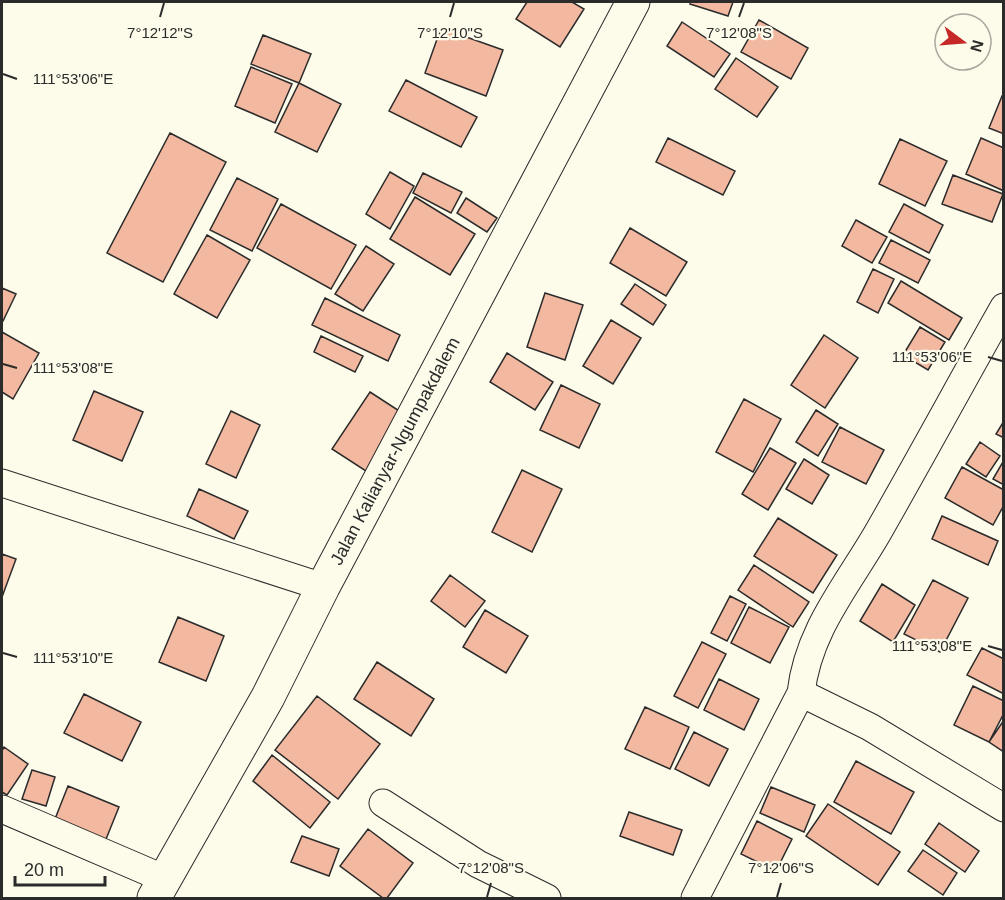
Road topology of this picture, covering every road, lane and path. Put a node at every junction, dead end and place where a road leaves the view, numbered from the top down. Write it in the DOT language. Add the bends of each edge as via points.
graph roads {
  1 [pos="633,2"];
  2 [pos="1004,307"];
  3 [pos="2,483"];
  4 [pos="323,587"];
  5 [pos="801,693"];
  6 [pos="383,803"];
  7 [pos="1004,808"];
  8 [pos="2,809"];
  9 [pos="159,889"];
  10 [pos="546,898"];
  11 [pos="695,898"];
  1 -- 4 [label="street, Jalan Kalianyar-Ngumpakdalem"];
  2 -- 5 [label="street" via="876,536 820,625 803,673"];
  3 -- 4 [label="street"];
  4 -- 9 [label="street, Jalan Kalianyar-Ngumpakdalem" via="268,697"];
  5 -- 7 [label="street" via="870,727"];
  5 -- 11 [label="street"];
  6 -- 10 [label="street" via="478,864"];
  8 -- 9 [label="street"];
}
